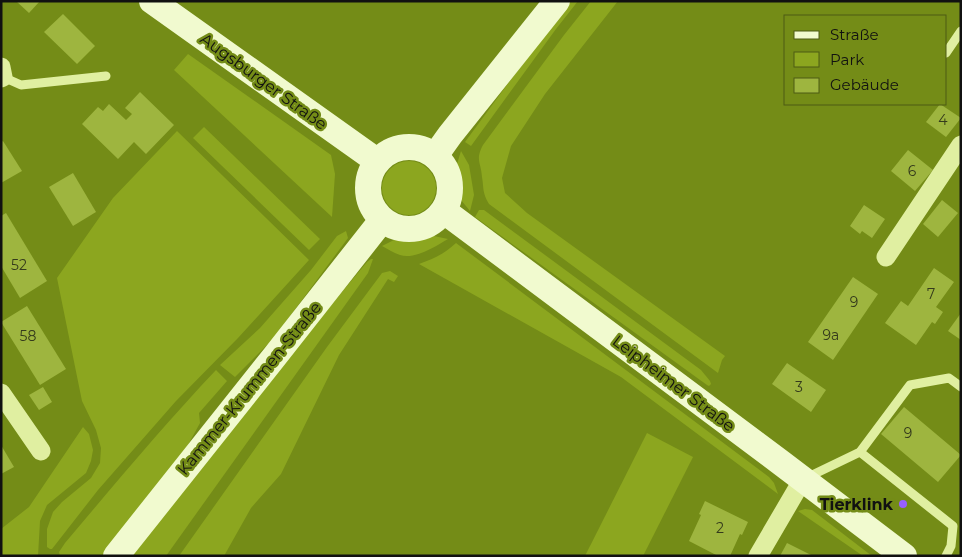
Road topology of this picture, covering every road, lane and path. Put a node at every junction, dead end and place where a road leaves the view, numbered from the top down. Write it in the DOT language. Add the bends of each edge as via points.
graph roads {
  1 [pos="152,1"];
  2 [pos="557,1"];
  3 [pos="961,31"];
  4 [pos="947,52"];
  5 [pos="2,74"];
  6 [pos="106,76"];
  7 [pos="961,145"];
  8 [pos="435,156"];
  9 [pos="377,162"];
  10 [pos="444,211"];
  11 [pos="382,220"];
  12 [pos="886,257"];
  13 [pos="961,387"];
  14 [pos="1,393"];
  15 [pos="41,452"];
  16 [pos="860,452"];
  17 [pos="804,479"];
  18 [pos="116,556"];
  19 [pos="758,556"];
  20 [pos="904,556"];
  21 [pos="946,556"];
  1 -- 9 [label="main road, Augsburger Straße"];
  2 -- 8 [label="main road"];
  3 -- 4 [label="lane"];
  5 -- 6 [label="lane" via="21,85"];
  7 -- 12 [label="street"];
  8 -- 9 [label="main road" via="424,149 404,147 386,153"];
  8 -- 10 [label="main road" via="443,165 450,188"];
  9 -- 11 [label="main road" via="370,172 368,198"];
  10 -- 11 [label="main road" via="434,222 422,228 407,230"];
  10 -- 17 [label="main road, Leipheimer Straße"];
  11 -- 18 [label="main road, Kammer-Krummen-Straße"];
  13 -- 16 [label="lane" via="949,378 910,385"];
  14 -- 15 [label="street"];
  16 -- 17 [label="lane"];
  16 -- 21 [label="lane" via="902,489 953,526 951,546"];
  17 -- 19 [label="street"];
  17 -- 20 [label="main road, Leipheimer Straße"];
}
